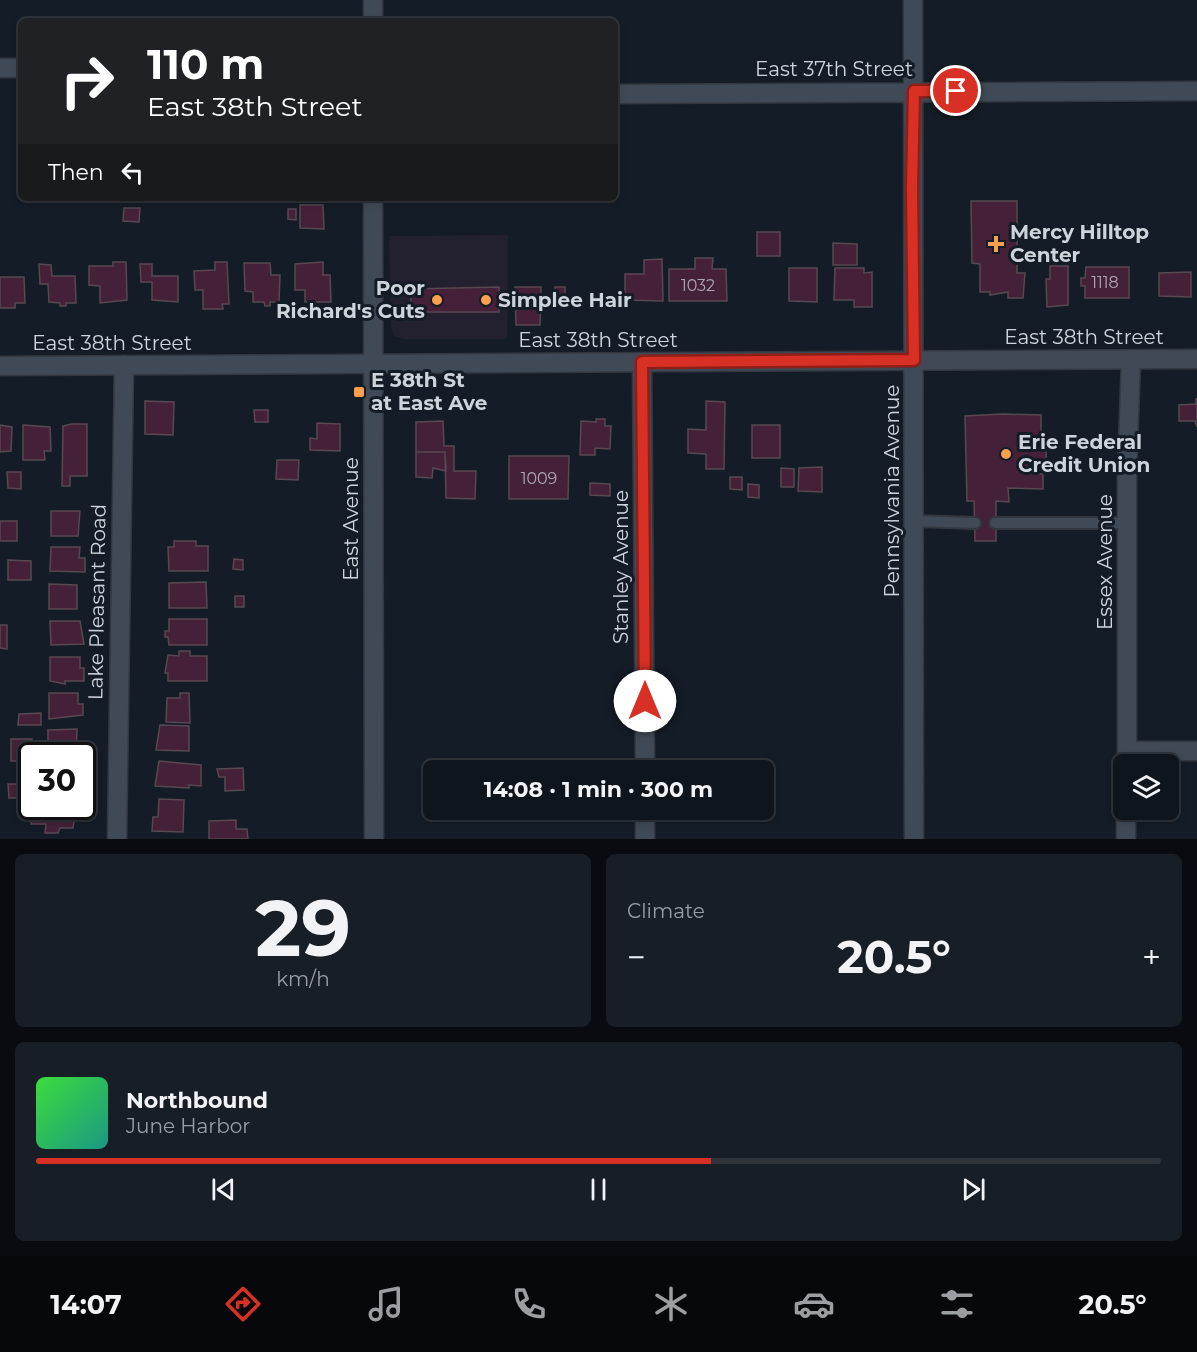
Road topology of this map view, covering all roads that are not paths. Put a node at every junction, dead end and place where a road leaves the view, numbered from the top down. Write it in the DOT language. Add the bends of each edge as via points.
graph roads {
  1 [pos="373,0"];
  2 [pos="913,0"];
  3 [pos="373,18"];
  4 [pos="0,68"];
  5 [pos="18,68"];
  6 [pos="914,91"];
  7 [pos="1197,91"];
  8 [pos="618,94"];
  9 [pos="373,201"];
  10 [pos="1197,359"];
  11 [pos="914,360"];
  12 [pos="1131,360"];
  13 [pos="642,362"];
  14 [pos="374,364"];
  15 [pos="124,365"];
  16 [pos="0,366"];
  17 [pos="915,521"];
  18 [pos="975,523"];
  19 [pos="995,523"];
  20 [pos="1127,523"];
  21 [pos="1197,751"];
  22 [pos="1127,754"];
  23 [pos="1167,754"];
  24 [pos="645,760"];
  25 [pos="645,820"];
  26 [pos="1126,820"];
  27 [pos="117,839"];
  28 [pos="375,839"];
  29 [pos="645,839"];
  30 [pos="914,839"];
  31 [pos="1126,839"];
  1 -- 3 [label="street"];
  2 -- 6 [label="street, Pennsylvania Avenue"];
  4 -- 5 [label="street"];
  6 -- 7 [label="street, East 37th Street"];
  6 -- 8 [label="street, East 37th Street"];
  6 -- 11 [label="street, Pennsylvania Avenue"];
  9 -- 14 [label="street, East Avenue"];
  10 -- 12 [label="street, East 38th Street"];
  11 -- 12 [label="street, East 38th Street"];
  11 -- 13 [label="street, East 38th Street"];
  11 -- 17 [label="street, Pennsylvania Avenue"];
  12 -- 20 [label="street, Essex Avenue"];
  13 -- 14 [label="street, East 38th Street"];
  13 -- 24 [label="street, Stanley Avenue"];
  14 -- 15 [label="street, East 38th Street"];
  14 -- 28 [label="street, East Avenue"];
  15 -- 16 [label="street, East 38th Street"];
  15 -- 27 [label="street, Lake Pleasant Road"];
  17 -- 18 [label="lane"];
  17 -- 30 [label="street, Pennsylvania Avenue"];
  19 -- 20 [label="lane"];
  20 -- 22 [label="street, Essex Avenue"];
  21 -- 23 [label="street"];
  25 -- 29 [label="street"];
  26 -- 31 [label="street"];
}
